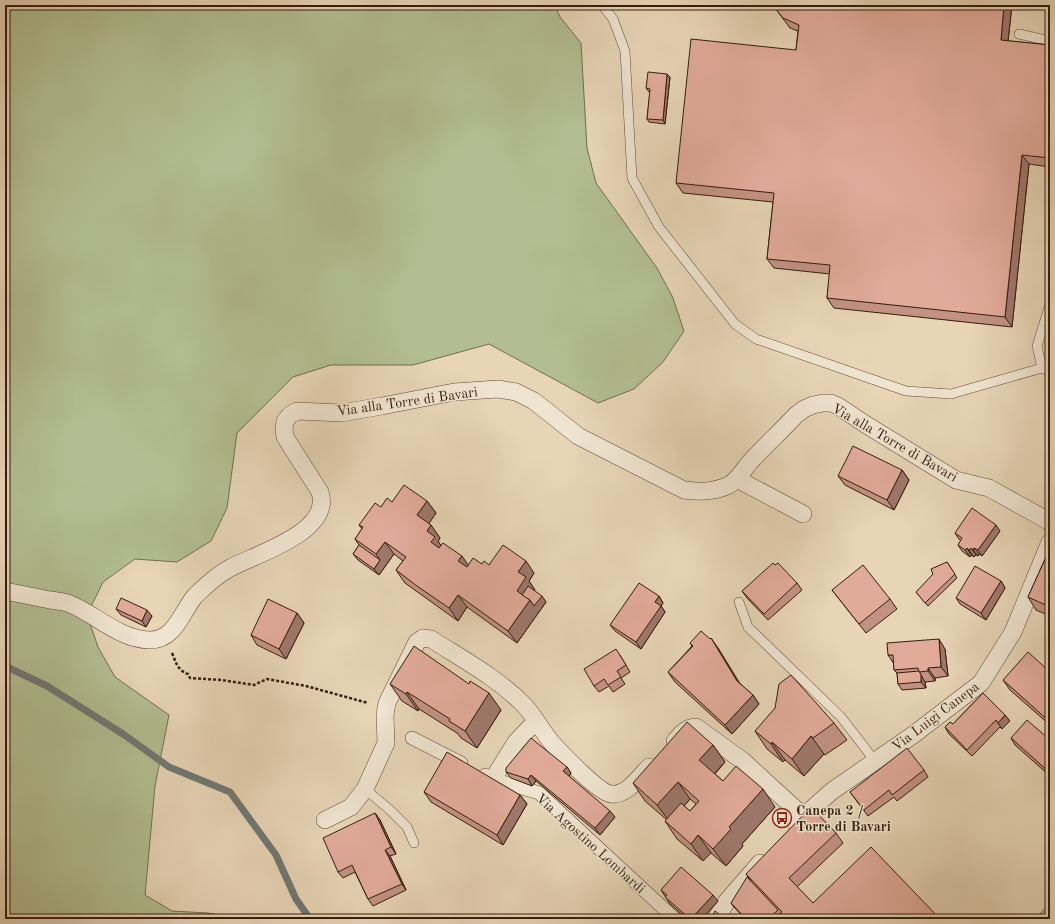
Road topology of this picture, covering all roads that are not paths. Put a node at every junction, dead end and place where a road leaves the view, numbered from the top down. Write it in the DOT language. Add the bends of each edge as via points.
graph roads {
  1 [pos="602,5"];
  2 [pos="1019,34"];
  3 [pos="1050,41"];
  4 [pos="1050,304"];
  5 [pos="1046,370"];
  6 [pos="737,479"];
  7 [pos="803,514"];
  8 [pos="1050,522"];
  9 [pos="1050,543"];
  10 [pos="5,591"];
  11 [pos="739,602"];
  12 [pos="536,721"];
  13 [pos="412,738"];
  14 [pos="875,761"];
  15 [pos="494,779"];
  16 [pos="365,789"];
  17 [pos="803,816"];
  18 [pos="326,820"];
  19 [pos="787,832"];
  20 [pos="414,843"];
  21 [pos="772,848"];
  22 [pos="675,919"];
  23 [pos="716,919"];
  1 -- 5 [label="lane" via="613,19 625,51 632,178 659,227 735,324 756,339 906,391 951,394"];
  2 -- 3 [label="lane"];
  4 -- 5 [label="lane" via="1037,346"];
  6 -- 7 [label="street"];
  6 -- 8 [label="street, Via alla Torre di Bavari" via="796,415 813,405 831,403 956,480 988,488"];
  6 -- 10 [label="street, Via alla Torre di Bavari" via="717,489 700,492 684,490 578,436 534,401 516,392 498,389 454,392 341,413 297,411 285,421 285,436 320,492 323,499 320,512 310,525 285,543 230,568 212,580 194,598 167,634 151,640 124,634 70,604"];
  9 -- 14 [label="street, Via Luigi Canepa" via="1013,632 981,683"];
  11 -- 14 [label="lane" via="748,627 841,717"];
  12 -- 15 [label="street" via="516,742"];
  12 -- 16 [label="street" via="524,705 502,685 431,639 422,638 417,642 387,703 386,743"];
  12 -- 17 [label="street" via="582,773 610,794 625,790 678,737 691,727 696,727 743,761"];
  13 -- 15 [label="street, Via Agostino Lombardi"];
  14 -- 17 [label="street, Via Luigi Canepa" via="832,791"];
  15 -- 22 [label="street, Via Agostino Lombardi" via="539,793"];
  16 -- 18 [label="street" via="351,807"];
  16 -- 20 [label="lane" via="407,826"];
  17 -- 19 [label="street, Via Luigi Canepa"];
  21 -- 23 [label="street"];
}
